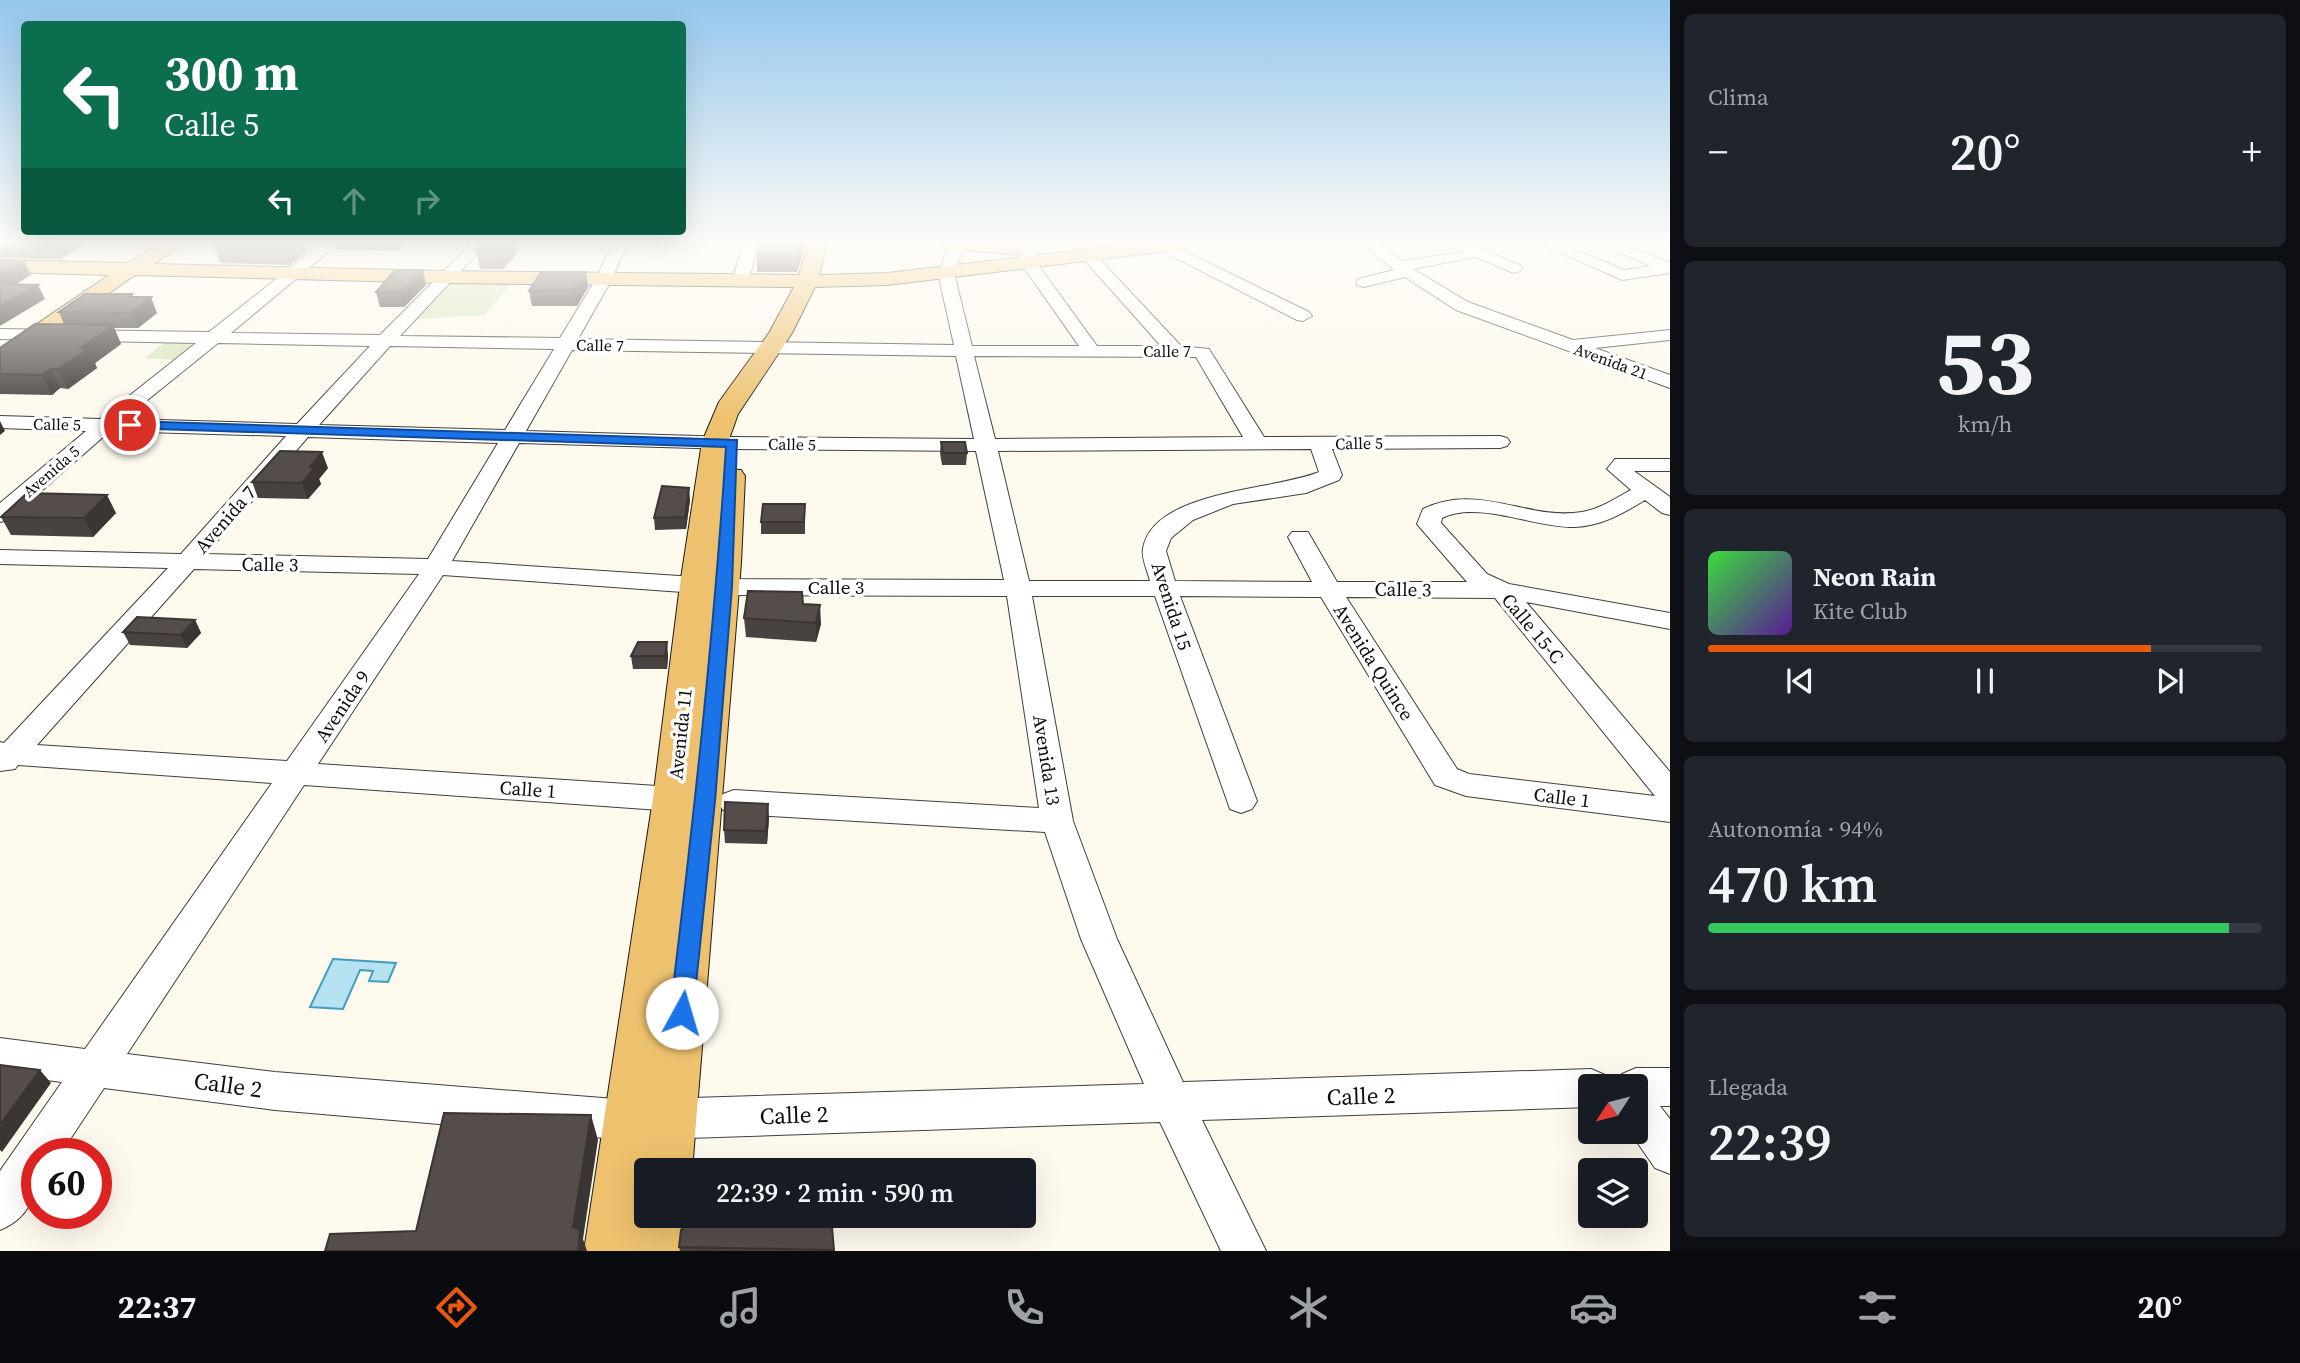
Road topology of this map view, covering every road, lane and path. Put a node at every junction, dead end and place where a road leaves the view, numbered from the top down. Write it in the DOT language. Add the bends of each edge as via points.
graph roads {
  1 [pos="85,301"];
  2 [pos="256,301"];
  3 [pos="423,301"];
  4 [pos="590,301"];
  5 [pos="800,301"];
  6 [pos="953,301"];
  7 [pos="1060,301"];
  8 [pos="1132,301"];
  9 [pos="1274,301"];
  10 [pos="1455,301"];
  11 [pos="1303,316"];
  12 [pos="0,334"];
  13 [pos="38,335"];
  14 [pos="1670,335"];
  15 [pos="211,338"];
  16 [pos="387,341"];
  17 [pos="564,345"];
  18 [pos="1568,346"];
  19 [pos="778,347"];
  20 [pos="964,351"];
  21 [pos="1092,351"];
  22 [pos="1176,351"];
  23 [pos="1200,352"];
  24 [pos="0,360"];
  25 [pos="1669,382"];
  26 [pos="0,422"];
  27 [pos="105,425"];
  28 [pos="305,429"];
  29 [pos="513,436"];
  30 [pos="1500,442"];
  31 [pos="724,443"];
  32 [pos="1258,444"];
  33 [pos="1320,444"];
  34 [pos="987,445"];
  35 [pos="1670,465"];
  36 [pos="1645,491"];
  37 [pos="1670,508"];
  38 [pos="0,515"];
  39 [pos="1300,537"];
  40 [pos="0,557"];
  41 [pos="187,562"];
  42 [pos="436,567"];
  43 [pos="710,586"];
  44 [pos="1018,586"];
  45 [pos="1164,587"];
  46 [pos="1328,588"];
  47 [pos="1502,590"];
  48 [pos="1670,621"];
  49 [pos="4,757"];
  50 [pos="298,773"];
  51 [pos="1455,782"];
  52 [pos="1670,793"];
  53 [pos="689,800"];
  54 [pos="1241,801"];
  55 [pos="1670,810"];
  56 [pos="1057,821"];
  57 [pos="0,1056"];
  58 [pos="96,1068"];
  59 [pos="1648,1087"];
  60 [pos="1670,1087"];
  61 [pos="1578,1088"];
  62 [pos="1172,1103"];
  63 [pos="649,1119"];
  64 [pos="1648,1123"];
  65 [pos="48,1138"];
  66 [pos="1670,1153"];
  67 [pos="661,1158"];
  68 [pos="21,1177"];
  69 [pos="0,1208"];
  70 [pos="660,1228"];
  71 [pos="612,1251"];
  72 [pos="658,1251"];
  73 [pos="1244,1251"];
  1 -- 13 [label="main road"];
  2 -- 15 [label="street, Avenida 5"];
  3 -- 16 [label="street, Avenida 7"];
  4 -- 17 [label="street, Avenida 9"];
  5 -- 19 [label="main road, Avenida 11"];
  6 -- 20 [label="street, Avenida 13"];
  7 -- 21 [label="street"];
  8 -- 22 [label="street"];
  9 -- 11 [label="street"];
  10 -- 18 [label="street, Avenida 21"];
  12 -- 13 [label="street, Calle 7"];
  13 -- 15 [label="street, Calle 7"];
  13 -- 24 [label="main road"];
  14 -- 18 [label="street"];
  15 -- 16 [label="street, Calle 7"];
  15 -- 27 [label="street, Avenida 5"];
  16 -- 17 [label="street, Calle 7"];
  16 -- 28 [label="street, Avenida 7"];
  17 -- 19 [label="street, Calle 7"];
  17 -- 29 [label="street, Avenida 9"];
  18 -- 25 [label="street, Avenida 21"];
  19 -- 20 [label="street, Calle 7"];
  19 -- 31 [label="main road, Avenida 11" via="728,405 721,419"];
  20 -- 21 [label="street, Calle 7"];
  20 -- 34 [label="street, Avenida 13"];
  21 -- 22 [label="street, Calle 7"];
  22 -- 23 [label="street, Calle 7"];
  23 -- 32 [label="street"];
  26 -- 27 [label="street, Calle 5"];
  27 -- 28 [label="street, Calle 5"];
  27 -- 38 [label="street, Avenida 5"];
  28 -- 29 [label="street, Calle 5"];
  28 -- 41 [label="street, Avenida 7"];
  29 -- 31 [label="street, Calle 5"];
  29 -- 42 [label="street, Avenida 9"];
  30 -- 33 [label="street, Calle 5"];
  31 -- 34 [label="street, Calle 5"];
  31 -- 43 [label="main road, Avenida 11"];
  32 -- 33 [label="street, Calle 5"];
  32 -- 34 [label="street, Calle 5"];
  33 -- 45 [label="street, Avenida 15" via="1331,475 1306,486 1228,498 1185,515 1160,535 1154,551"];
  34 -- 44 [label="street, Avenida 13"];
  35 -- 36 [label="street" via="1619,466"];
  36 -- 37 [label="street"];
  36 -- 47 [label="street, Calle 15-C" via="1601,516 1575,520 1466,506 1437,509 1431,514 1429,524 1478,579"];
  39 -- 46 [label="street, Avenida Quince"];
  40 -- 41 [label="street, Calle 3"];
  41 -- 42 [label="street, Calle 3"];
  41 -- 49 [label="street, Avenida 7"];
  42 -- 43 [label="street, Calle 3"];
  42 -- 50 [label="street, Avenida 9"];
  43 -- 44 [label="street, Calle 3"];
  43 -- 53 [label="main road, Avenida 11"];
  44 -- 45 [label="street, Calle 3"];
  44 -- 56 [label="street, Avenida 13"];
  45 -- 46 [label="street, Calle 3"];
  45 -- 54 [label="street, Avenida 15"];
  46 -- 47 [label="street, Calle 3"];
  46 -- 51 [label="street, Avenida Quince" via="1446,777"];
  47 -- 48 [label="street, Calle 3"];
  47 -- 52 [label="street, Calle 15-C"];
  49 -- 50 [label="street, Calle 1"];
  50 -- 53 [label="street, Calle 1"];
  50 -- 58 [label="street, Avenida 9"];
  51 -- 55 [label="street, Calle 1"];
  53 -- 56 [label="street, Calle 1"];
  53 -- 63 [label="main road, Avenida 11"];
  56 -- 62 [label="street, Avenida 13" via="1099,939"];
  57 -- 58 [label="street, Calle 2"];
  58 -- 63 [label="street, Calle 2" via="275,1091"];
  58 -- 65 [label="street, Avenida 9"];
  59 -- 60 [label="street"];
  61 -- 62 [label="street, Calle 2"];
  62 -- 63 [label="street, Calle 2"];
  62 -- 73 [label="street, Avenida 13"];
  63 -- 67 [label="main road, Avenida 11"];
  63 -- 71 [label="main road, Avenida 11"];
  64 -- 66 [label="street"];
  68 -- 69 [label="street, Avenida 9"];
  70 -- 72 [label="main road"];
}
